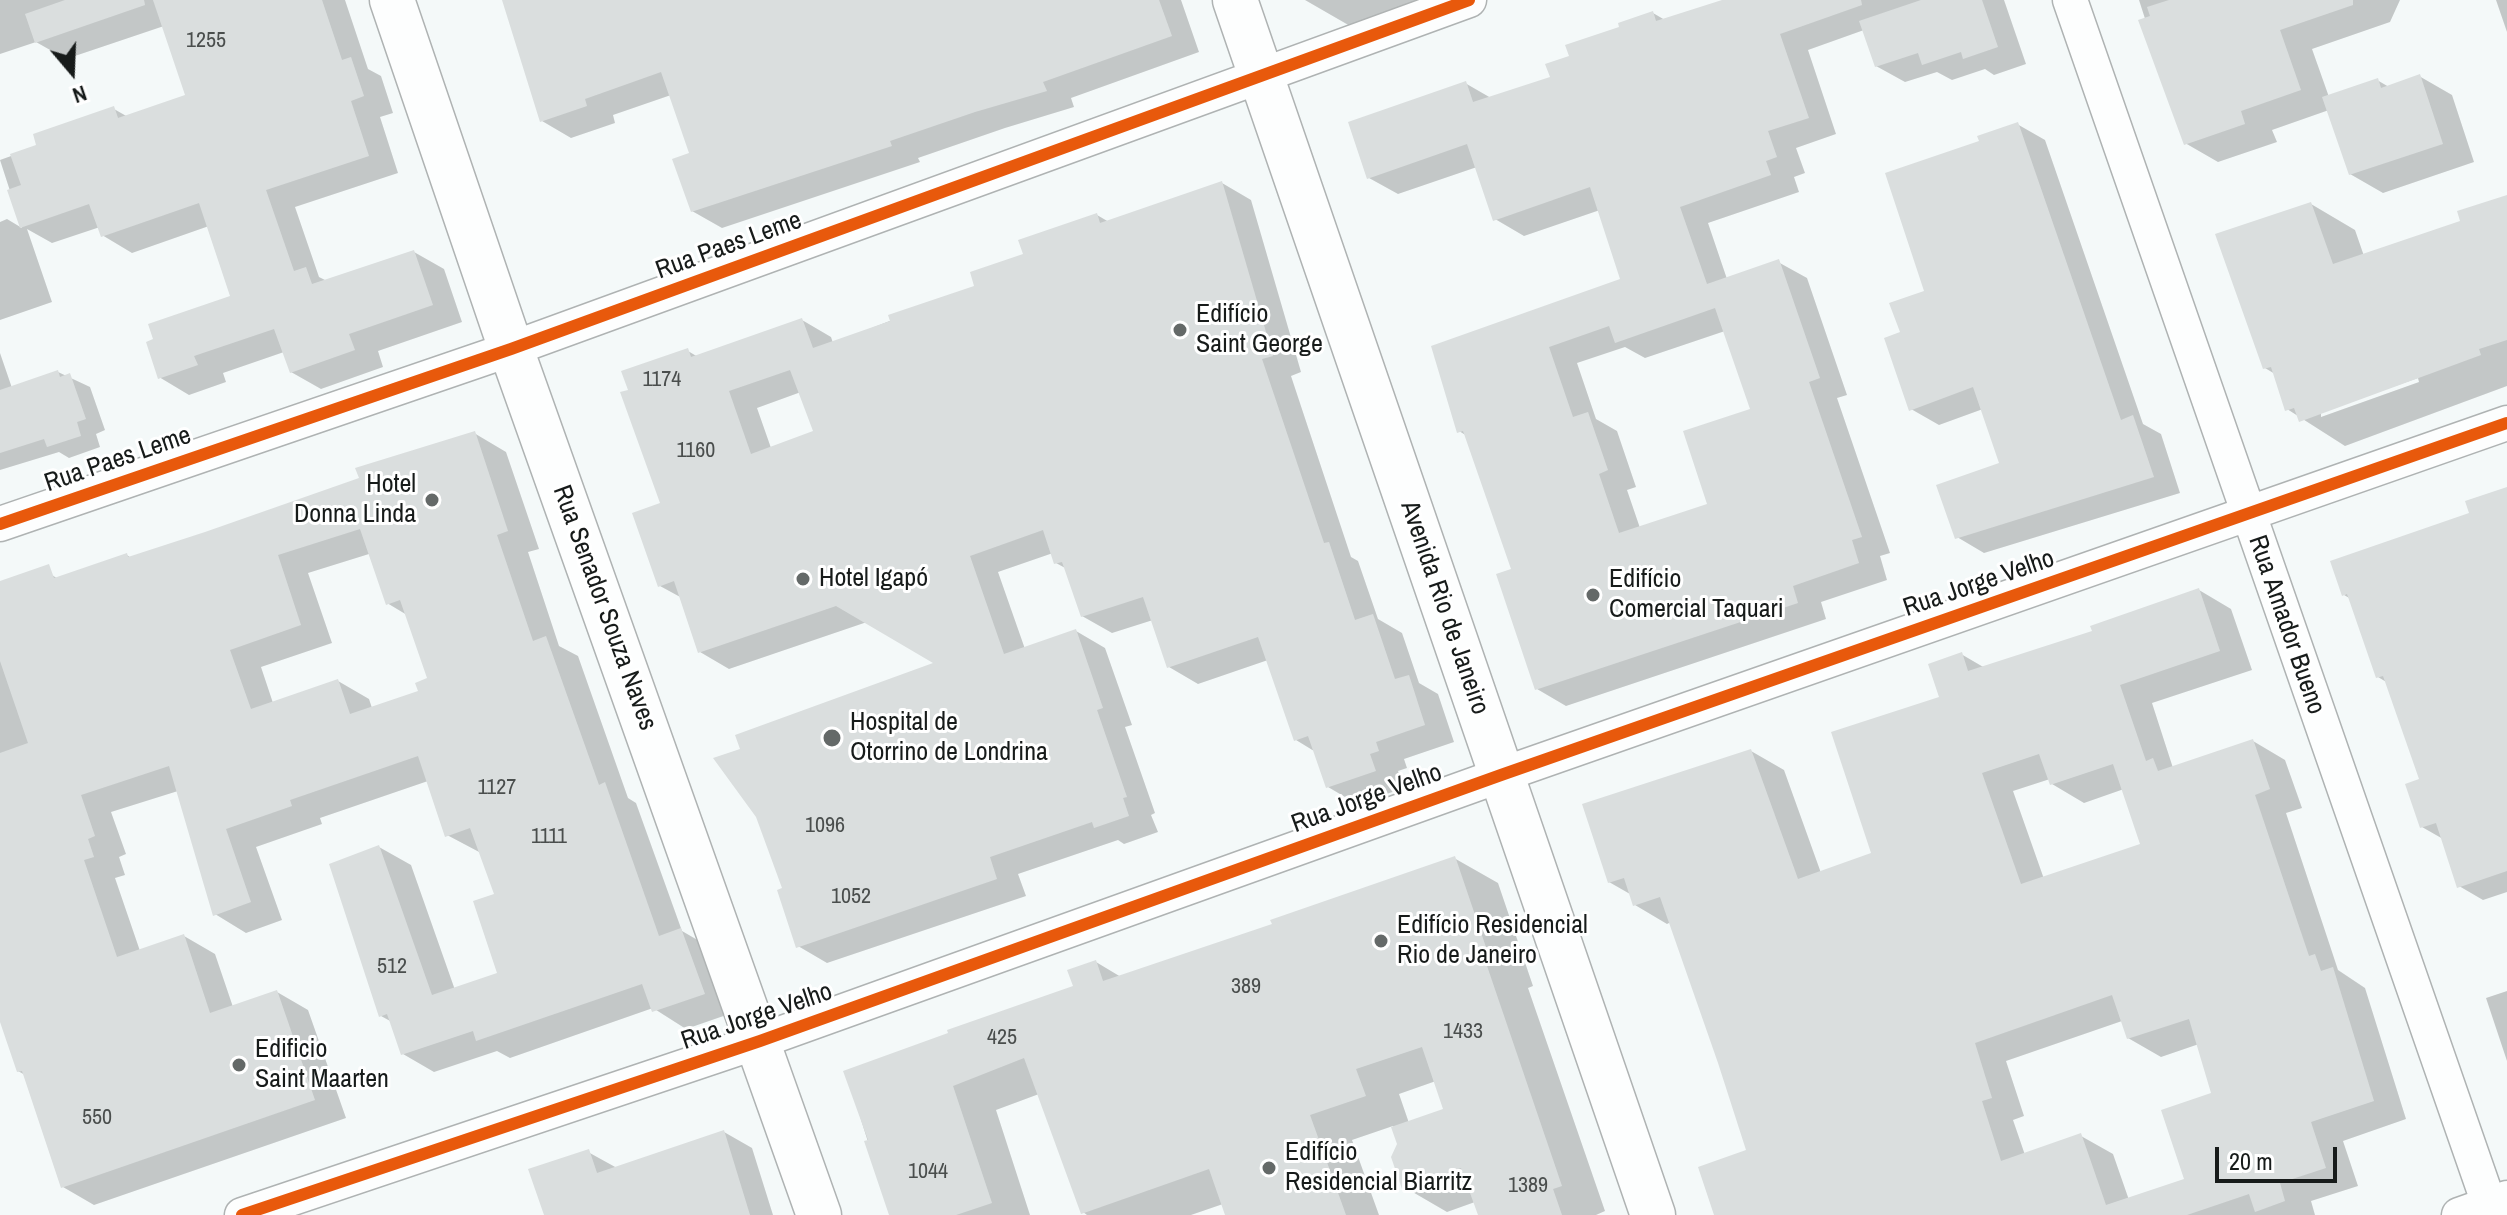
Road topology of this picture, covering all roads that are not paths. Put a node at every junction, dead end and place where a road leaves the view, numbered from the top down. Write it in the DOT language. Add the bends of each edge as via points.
graph roads {
  1 [pos="392,0"];
  2 [pos="1235,0"];
  3 [pos="1469,0"];
  4 [pos="2070,0"];
  5 [pos="1260,76"];
  6 [pos="511,349"];
  7 [pos="2507,423"];
  8 [pos="2247,514"];
  9 [pos="0,524"];
  10 [pos="1501,775"];
  11 [pos="760,1041"];
  12 [pos="2485,1206"];
  13 [pos="242,1215"];
  14 [pos="819,1215"];
  15 [pos="1653,1215"];
  1 -- 6 [label="main road, Rua Senador Souza Naves"];
  2 -- 5 [label="main road, Avenida Rio de Janeiro"];
  3 -- 5 [label="street, Rua Paes Leme"];
  4 -- 8 [label="street, Rua Amador Bueno"];
  5 -- 6 [label="street, Rua Paes Leme"];
  5 -- 10 [label="main road, Avenida Rio de Janeiro"];
  6 -- 9 [label="street, Rua Paes Leme"];
  6 -- 11 [label="main road, Rua Senador Souza Naves"];
  7 -- 8 [label="street, Rua Jorge Velho"];
  8 -- 10 [label="street, Rua Jorge Velho"];
  8 -- 12 [label="street, Rua Amador Bueno"];
  10 -- 11 [label="street, Rua Jorge Velho"];
  10 -- 15 [label="main road, Avenida Rio de Janeiro"];
  11 -- 13 [label="street, Rua Jorge Velho"];
  11 -- 14 [label="main road, Rua Senador Souza Naves"];
}
